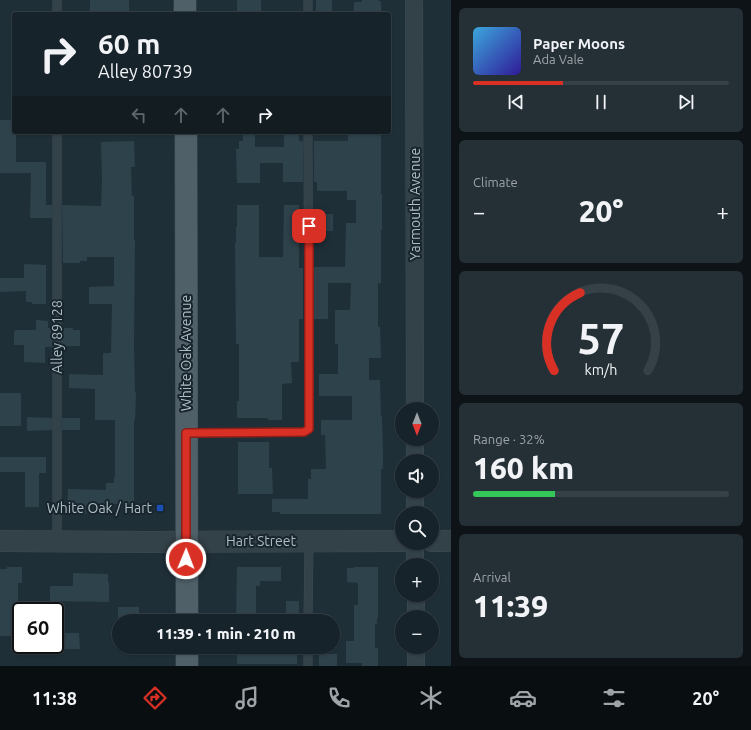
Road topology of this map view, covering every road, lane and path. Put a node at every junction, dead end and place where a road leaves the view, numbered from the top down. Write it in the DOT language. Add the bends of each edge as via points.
graph roads {
  1 [pos="57,0"];
  2 [pos="185,0"];
  3 [pos="308,0"];
  4 [pos="414,0"];
  5 [pos="57,12"];
  6 [pos="186,12"];
  7 [pos="308,12"];
  8 [pos="57,134"];
  9 [pos="186,134"];
  10 [pos="308,134"];
  11 [pos="415,402"];
  12 [pos="186,433"];
  13 [pos="0,540"];
  14 [pos="57,541"];
  15 [pos="187,541"];
  16 [pos="309,541"];
  17 [pos="395,541"];
  18 [pos="439,541"];
  19 [pos="451,541"];
  20 [pos="186,614"];
  21 [pos="308,614"];
  22 [pos="187,654"];
  23 [pos="308,654"];
  24 [pos="416,654"];
  25 [pos="187,666"];
  26 [pos="308,666"];
  27 [pos="416,666"];
  1 -- 5 [label="lane"];
  2 -- 6 [label="main road"];
  3 -- 7 [label="lane"];
  4 -- 11 [label="street, Yarmouth Avenue"];
  8 -- 14 [label="lane, Alley 89128"];
  9 -- 12 [label="main road, White Oak Avenue"];
  10 -- 12 [label="lane" via="309,429 304,432"];
  12 -- 15 [label="main road, White Oak Avenue"];
  13 -- 14 [label="street, Hart Street"];
  14 -- 15 [label="street, Hart Street"];
  15 -- 16 [label="street, Hart Street"];
  15 -- 20 [label="main road, White Oak Avenue"];
  16 -- 17 [label="street, Hart Street"];
  16 -- 21 [label="lane"];
  18 -- 19 [label="street"];
  22 -- 25 [label="main road"];
  23 -- 26 [label="lane"];
  24 -- 27 [label="street"];
}
